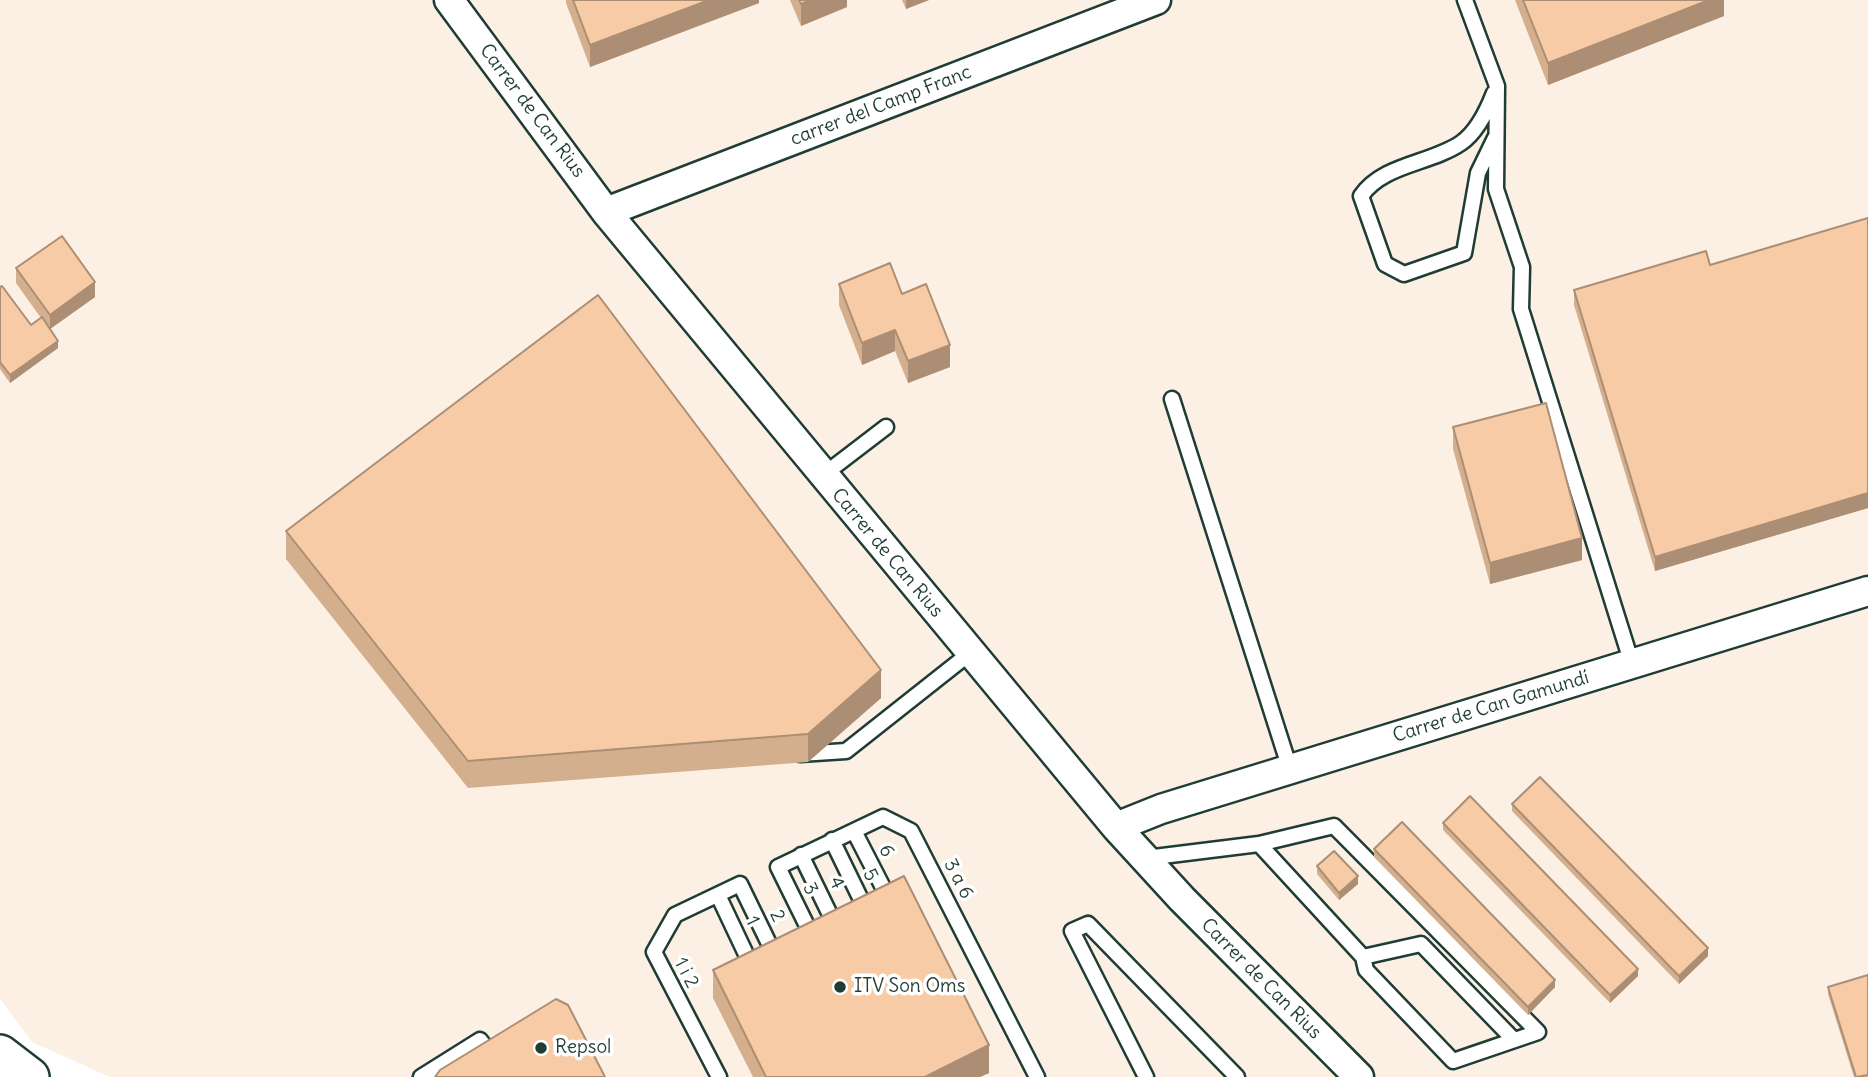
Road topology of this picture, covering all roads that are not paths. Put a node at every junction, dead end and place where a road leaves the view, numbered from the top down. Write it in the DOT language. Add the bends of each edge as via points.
graph roads {
  1 [pos="449,0"];
  2 [pos="1156,0"];
  3 [pos="1465,0"];
  4 [pos="1497,86"];
  5 [pos="1497,135"];
  6 [pos="606,212"];
  7 [pos="1172,399"];
  8 [pos="886,427"];
  9 [pos="822,476"];
  10 [pos="1868,591"];
  11 [pos="970,653"];
  12 [pos="1632,663"];
  13 [pos="787,755"];
  14 [pos="1290,769"];
  15 [pos="1116,827"];
  16 [pos="854,831"];
  17 [pos="832,840"];
  18 [pos="1259,844"];
  19 [pos="801,855"];
  20 [pos="1144,858"];
  21 [pos="778,867"];
  22 [pos="740,884"];
  23 [pos="718,894"];
  24 [pos="899,921"];
  25 [pos="877,932"];
  26 [pos="846,947"];
  27 [pos="1363,957"];
  28 [pos="823,959"];
  29 [pos="786,976"];
  30 [pos="762,988"];
  31 [pos="1514,1040"];
  32 [pos="0,1054"];
  33 [pos="30,1077"];
  34 [pos="421,1077"];
  35 [pos="507,1077"];
  36 [pos="719,1077"];
  37 [pos="1037,1077"];
  38 [pos="1146,1077"];
  39 [pos="1237,1077"];
  40 [pos="1359,1077"];
  1 -- 6 [label="street, Carrer de Can Rius"];
  2 -- 6 [label="street, carrer del Camp Franc"];
  3 -- 4 [label="lane"];
  4 -- 5 [label="lane"];
  4 -- 5 [label="lane" via="1484,117 1462,143 1371,182 1361,197 1385,264 1404,274 1464,253 1478,173"];
  5 -- 12 [label="lane" via="1496,189 1522,267 1521,309"];
  6 -- 9 [label="street, Carrer de Can Rius"];
  7 -- 14 [label="lane"];
  8 -- 9 [label="lane"];
  9 -- 11 [label="street, Carrer de Can Rius"];
  10 -- 12 [label="street, Carrer de Can Gamundí"];
  11 -- 13 [label="lane" via="846,751"];
  11 -- 15 [label="street, Carrer de Can Rius"];
  12 -- 14 [label="street, Carrer de Can Gamundí"];
  14 -- 15 [label="street, Carrer de Can Gamundí"];
  15 -- 20 [label="street, Carrer de Can Rius"];
  16 -- 17 [label="lane, 3 a 6"];
  16 -- 24 [label="lane, 6"];
  16 -- 37 [label="lane, 3 a 6" via="883,817 911,831"];
  17 -- 19 [label="lane, 3 a 6"];
  17 -- 25 [label="lane, 5"];
  18 -- 20 [label="lane"];
  18 -- 27 [label="lane"];
  18 -- 31 [label="lane" via="1334,826 1538,1032"];
  19 -- 21 [label="lane, 3 a 6"];
  19 -- 26 [label="lane, 4"];
  20 -- 40 [label="street, Carrer de Can Rius"];
  21 -- 28 [label="lane, 3"];
  22 -- 23 [label="lane, 1 i 2"];
  22 -- 29 [label="lane, 2"];
  23 -- 30 [label="lane, 1"];
  23 -- 36 [label="lane, 1 i 2" via="675,915 654,952"];
  27 -- 31 [label="lane" via="1421,944"];
  27 -- 31 [label="lane" via="1366,970 1453,1061"];
  32 -- 33 [label="street"];
  34 -- 35 [label="lane" via="480,1040"];
  38 -- 39 [label="lane" via="1072,931 1088,923"];
}
